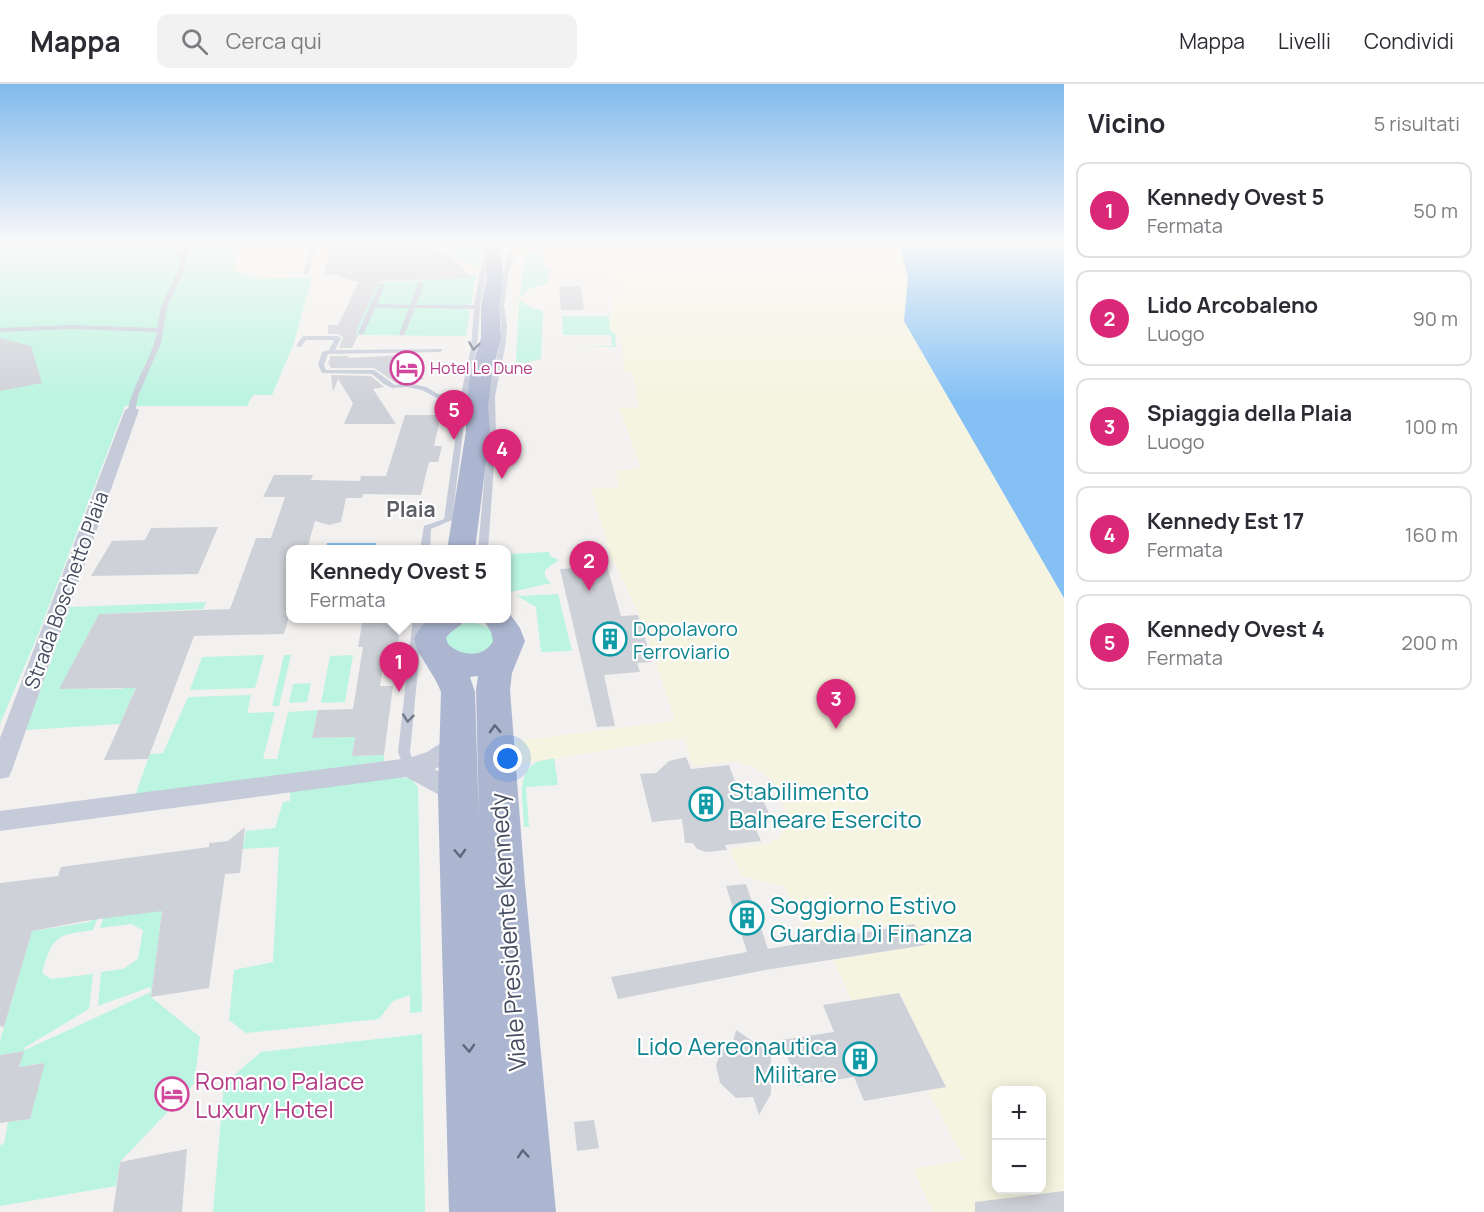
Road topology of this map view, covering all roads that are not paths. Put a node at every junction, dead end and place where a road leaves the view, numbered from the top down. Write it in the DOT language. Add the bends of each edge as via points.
graph roads {
  1 [pos="169,297"];
  2 [pos="377,297"];
  3 [pos="416,297"];
  4 [pos="479,297"];
  5 [pos="492,297"];
  6 [pos="502,297"];
  7 [pos="373,306"];
  8 [pos="412,307"];
  9 [pos="477,307"];
  10 [pos="0,330"];
  11 [pos="159,330"];
  12 [pos="361,333"];
  13 [pos="402,334"];
  14 [pos="299,346"];
  15 [pos="440,350"];
  16 [pos="331,352"];
  17 [pos="464,396"];
  18 [pos="132,410"];
  19 [pos="461,509"];
  20 [pos="425,545"];
  21 [pos="461,545"];
  22 [pos="472,545"];
  23 [pos="483,545"];
  24 [pos="438,628"];
  25 [pos="499,629"];
  26 [pos="458,743"];
  27 [pos="409,766"];
  28 [pos="0,770"];
  29 [pos="458,795"];
  30 [pos="0,820"];
  31 [pos="478,1212"];
  32 [pos="527,1212"];
  1 -- 11 [label="lane"];
  2 -- 7 [label="lane"];
  3 -- 8 [label="lane"];
  4 -- 9 [label="lane"];
  5 -- 19 [label="main road" via="491,338 481,374 478,431"];
  6 -- 23 [label="lane" via="504,327 491,396 492,438"];
  7 -- 8 [label="lane"];
  7 -- 12 [label="lane"];
  8 -- 9 [label="lane"];
  8 -- 13 [label="lane"];
  9 -- 17 [label="lane, one-way"];
  10 -- 11 [label="lane"];
  11 -- 18 [label="lane" via="158,343 134,396"];
  14 -- 16 [label="lane" via="304,338 338,338"];
  15 -- 16 [label="lane"];
  16 -- 17 [label="lane" via="326,352 321,365 324,372 374,372 394,387 424,388 437,396"];
  17 -- 19 [label="lane"];
  18 -- 28 [label="street, Strada Boschetto Plaia"];
  19 -- 20 [label="lane" via="427,528"];
  19 -- 21 [label="main road"];
  19 -- 22 [label="main road"];
  24 -- 25 [label="main road" via="452,664 471,666 490,662"];
  24 -- 26 [label="main road, Viale Presidente Kennedy" via="458,692"];
  24 -- 27 [label="lane, one-way" via="404,752"];
  32 -- 25 [label="main road, Viale Presidente Kennedy, one-way" via="494,723"];
  26 -- 27 [label="street" via="435,760"];
  26 -- 29 [label="main road, Viale Presidente Kennedy"];
  27 -- 29 [label="street"];
  27 -- 30 [label="street"];
  29 -- 31 [label="main road, Viale Presidente Kennedy, one-way"];
}
